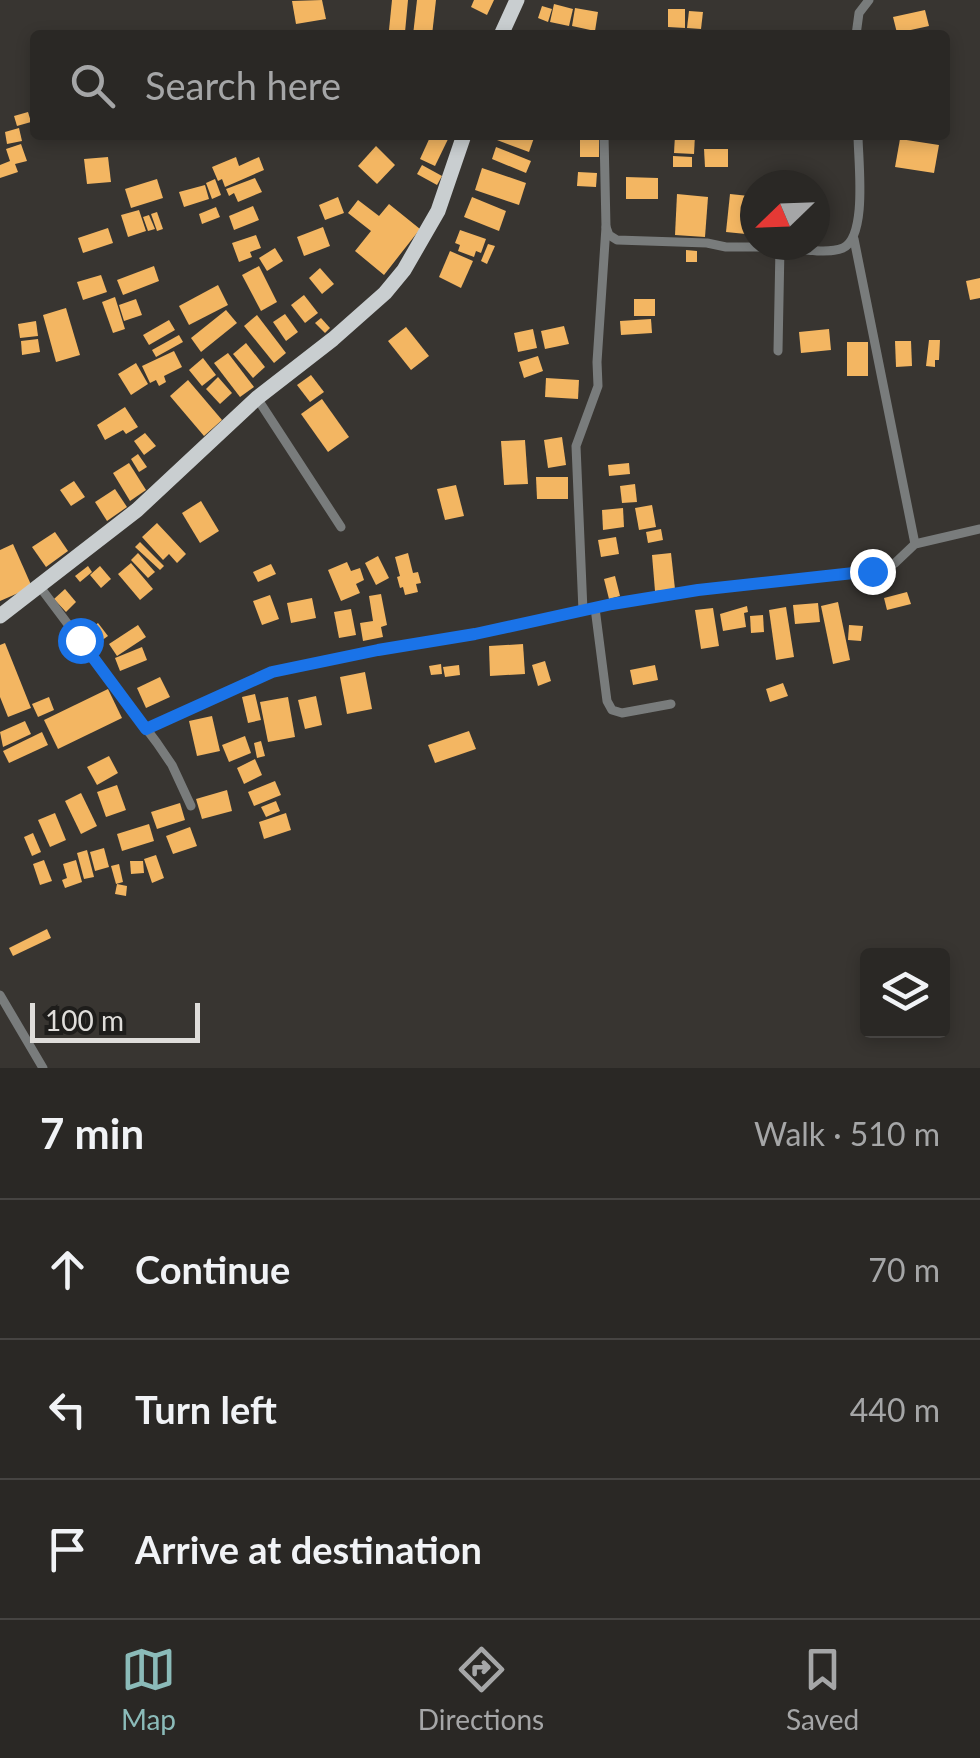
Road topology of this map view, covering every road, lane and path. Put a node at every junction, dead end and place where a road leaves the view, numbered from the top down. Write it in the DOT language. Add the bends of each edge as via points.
graph roads {
  1 [pos="516,0"];
  2 [pos="869,0"];
  3 [pos="504,30"];
  4 [pos="856,30"];
  5 [pos="462,140"];
  6 [pos="604,140"];
  7 [pos="858,140"];
  8 [pos="606,228"];
  9 [pos="854,239"];
  10 [pos="740,247"];
  11 [pos="830,250"];
  12 [pos="780,260"];
  13 [pos="778,351"];
  14 [pos="258,398"];
  15 [pos="340,527"];
  16 [pos="980,530"];
  17 [pos="915,544"];
  18 [pos="40,588"];
  19 [pos="595,608"];
  20 [pos="583,610"];
  21 [pos="0,616"];
  22 [pos="671,704"];
  23 [pos="146,729"];
  24 [pos="191,806"];
  25 [pos="0,995"];
  26 [pos="43,1068"];
  1 -- 3 [label="highway"];
  2 -- 4 [label="street"];
  5 -- 14 [label="highway" via="438,211 404,270 368,309"];
  6 -- 8 [label="street"];
  7 -- 9 [label="street"];
  8 -- 10 [label="street" via="617,240"];
  8 -- 20 [label="street" via="598,386 576,446"];
  9 -- 11 [label="street"];
  9 -- 17 [label="street"];
  12 -- 13 [label="street"];
  14 -- 15 [label="street"];
  14 -- 18 [label="highway" via="138,510"];
  16 -- 17 [label="street"];
  17 -- 19 [label="street" via="884,569"];
  18 -- 21 [label="highway"];
  18 -- 23 [label="street"];
  19 -- 20 [label="street"];
  19 -- 22 [label="street" via="612,710"];
  20 -- 23 [label="street" via="272,672"];
  23 -- 24 [label="street"];
  25 -- 26 [label="street"];
}
